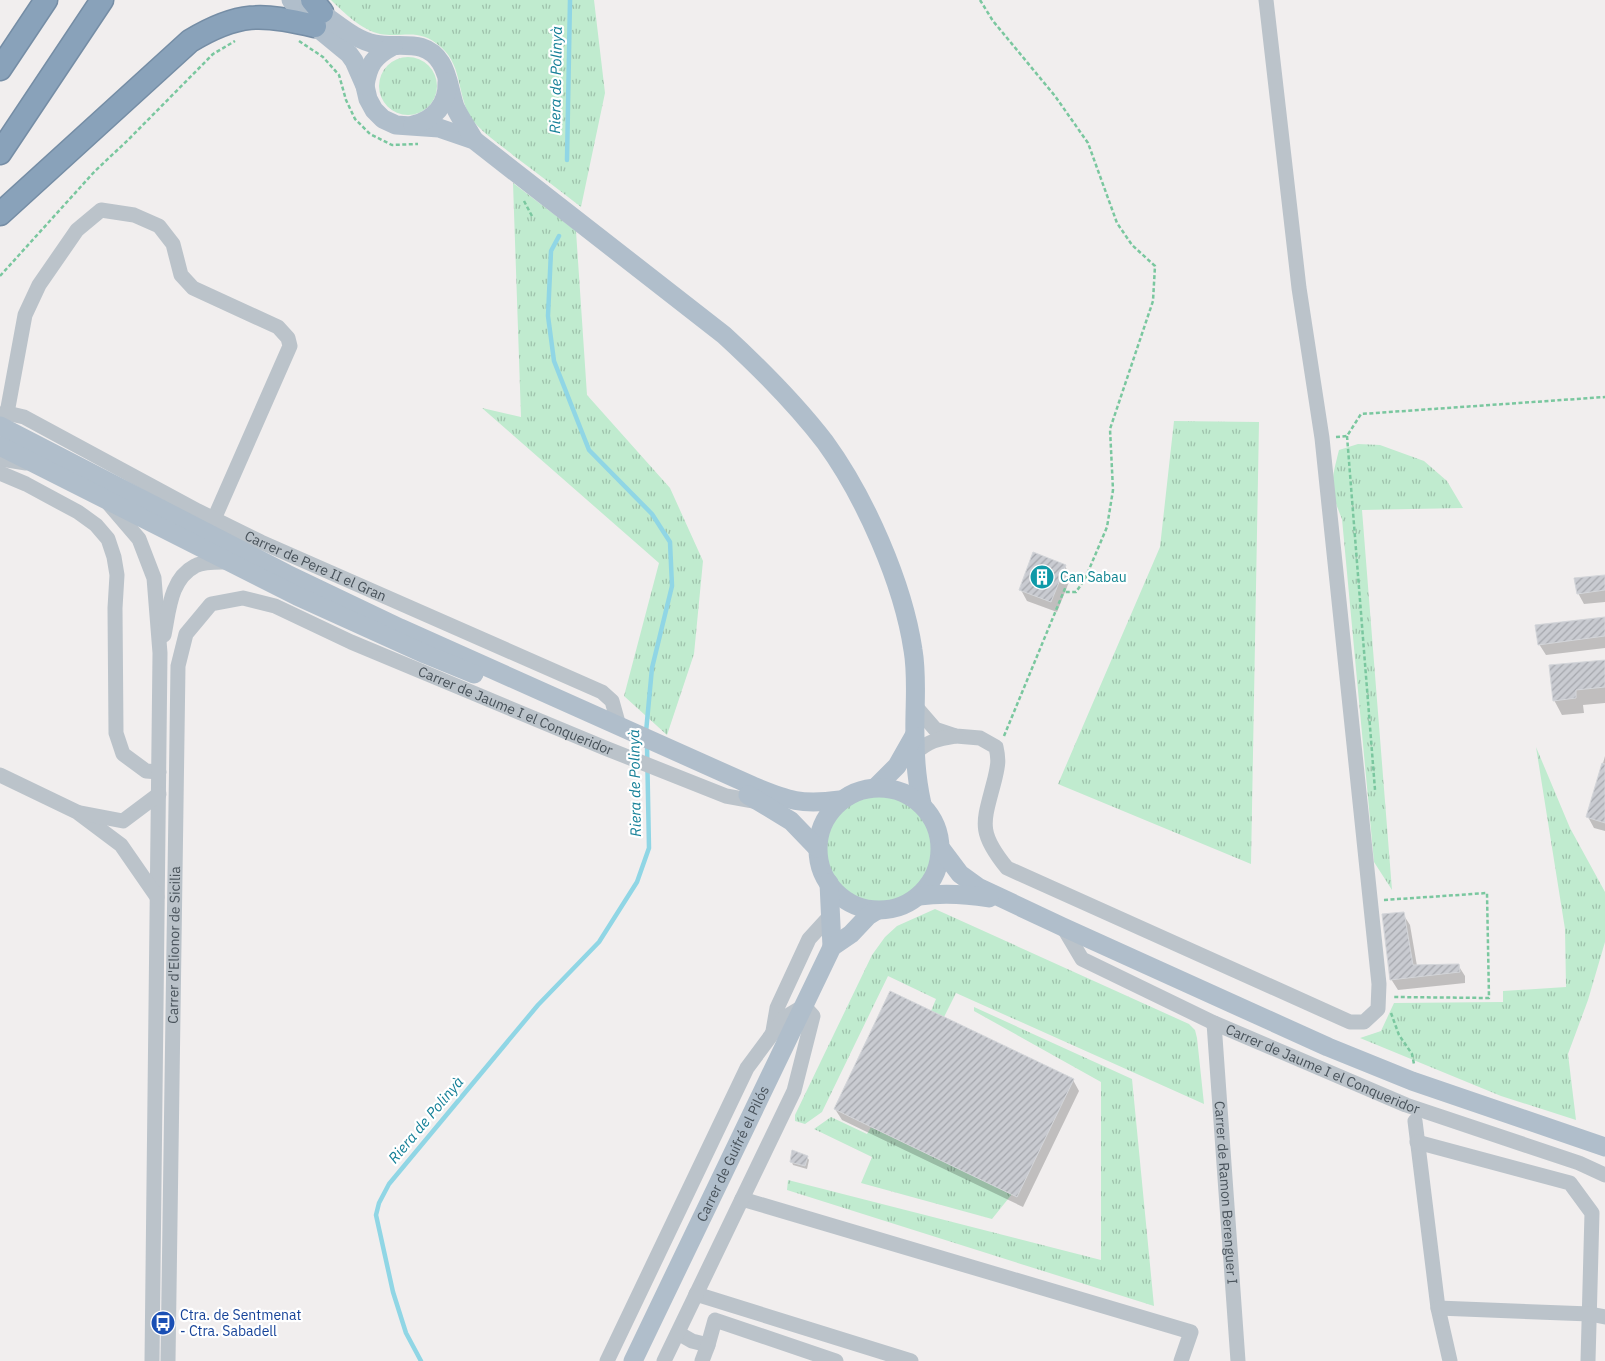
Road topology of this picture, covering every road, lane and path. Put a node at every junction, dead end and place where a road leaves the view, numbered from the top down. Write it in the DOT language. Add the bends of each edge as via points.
graph roads {
  1 [pos="46,0"];
  2 [pos="102,0"];
  3 [pos="291,0"];
  4 [pos="298,0"];
  5 [pos="980,0"];
  6 [pos="1266,0"];
  7 [pos="316,12"];
  8 [pos="237,40"];
  9 [pos="297,40"];
  10 [pos="393,46"];
  11 [pos="0,69"];
  12 [pos="446,76"];
  13 [pos="365,86"];
  14 [pos="410,126"];
  15 [pos="474,140"];
  16 [pos="424,143"];
  17 [pos="0,153"];
  18 [pos="519,197"];
  19 [pos="0,214"];
  20 [pos="533,218"];
  21 [pos="0,276"];
  22 [pos="1605,397"];
  23 [pos="2,418"];
  24 [pos="1347,436"];
  25 [pos="1322,438"];
  26 [pos="0,446"];
  27 [pos="0,459"];
  28 [pos="38,464"];
  29 [pos="0,473"];
  30 [pos="101,496"];
  31 [pos="214,518"];
  32 [pos="230,562"];
  33 [pos="1066,586"];
  34 [pos="1064,592"];
  35 [pos="275,606"];
  36 [pos="160,653"];
  37 [pos="916,707"];
  38 [pos="627,732"];
  39 [pos="956,736"];
  40 [pos="915,744"];
  41 [pos="996,747"];
  42 [pos="660,748"];
  43 [pos="159,772"];
  44 [pos="0,775"];
  45 [pos="876,787"];
  46 [pos="1375,792"];
  47 [pos="159,794"];
  48 [pos="840,800"];
  49 [pos="761,803"];
  50 [pos="922,804"];
  51 [pos="77,812"];
  52 [pos="817,848"];
  53 [pos="942,850"];
  54 [pos="829,884"];
  55 [pos="919,896"];
  56 [pos="157,898"];
  57 [pos="1384,900"];
  58 [pos="1006,901"];
  59 [pos="876,911"];
  60 [pos="830,916"];
  61 [pos="1063,927"];
  62 [pos="832,947"];
  63 [pos="1379,991"];
  64 [pos="804,1006"];
  65 [pos="1214,1024"];
  66 [pos="772,1032"];
  67 [pos="1418,1083"];
  68 [pos="1414,1121"];
  69 [pos="1416,1142"];
  70 [pos="1605,1147"];
  71 [pos="1605,1175"];
  72 [pos="742,1199"];
  73 [pos="696,1294"];
  74 [pos="1438,1308"];
  75 [pos="1598,1316"];
  76 [pos="678,1333"];
  77 [pos="708,1345"];
  78 [pos="152,1361"];
  79 [pos="168,1361"];
  80 [pos="607,1361"];
  81 [pos="633,1361"];
  82 [pos="664,1361"];
  83 [pos="702,1361"];
  84 [pos="836,1361"];
  85 [pos="911,1361"];
  86 [pos="1182,1361"];
  87 [pos="1238,1361"];
  88 [pos="1450,1361"];
  89 [pos="1588,1361"];
  1 -- 11 [label="highway"];
  2 -- 17 [label="highway"];
  3 -- 7 [label="main road"];
  4 -- 7 [label="main road"];
  5 -- 34 [label="path" via="1088,143 1117,223 1132,245 1155,266 1153,301 1110,429 1113,490 1107,527 1085,579 1076,592"];
  6 -- 25 [label="street" via="1299,288"];
  7 -- 10 [label="main road" via="364,40"];
  7 -- 13 [label="main road" via="354,61"];
  7 -- 19 [label="highway" via="286,19 250,17 219,25 190,41"];
  8 -- 21 [label="path" via="213,54 95,171"];
  9 -- 16 [label="path" via="340,75 355,119 370,134 392,145"];
  10 -- 12 [label="main road" via="413,45 431,52 441,63"];
  10 -- 13 [label="main road" via="372,62"];
  12 -- 14 [label="main road" via="447,90 435,115"];
  12 -- 15 [label="main road" via="456,107"];
  13 -- 14 [label="main road" via="370,104 383,119 396,125"];
  14 -- 15 [label="main road" via="439,128"];
  15 -- 37 [label="main road" via="724,335 795,405 825,443 850,482 888,561 913,650"];
  18 -- 20 [label="path" via="526,202"];
  22 -- 24 [label="path" via="1361,414"];
  23 -- 31 [label="street, Carrer de Pere II el Gran" via="24,417"];
  23 -- 31 [label="street" via="25,315 39,285 76,230 100,210 134,215 159,226 173,244 180,275 193,288 278,327 288,338 290,346"];
  23 -- 38 [label="main road" via="286,574"];
  24 -- 25 [label="path"];
  24 -- 46 [label="path"];
  25 -- 63 [label="street"];
  26 -- 28 [label="main road"];
  27 -- 28 [label="street"];
  28 -- 30 [label="main road"];
  29 -- 43 [label="street" via="78,512 108,539 117,575 116,733 123,754 146,771"];
  30 -- 32 [label="main road"];
  30 -- 36 [label="street, Carrer d'Elionor de Sicilia" via="139,540 154,578"];
  31 -- 38 [label="street, Carrer de Pere II el Gran" via="261,542 602,692 612,701"];
  32 -- 36 [label="street, Carrer d'Elionor de Sicilia" via="195,566 182,577 173,590"];
  32 -- 38 [label="main road" via="425,654"];
  33 -- 34 [label="path"];
  34 -- 41 [label="path" via="1007,732"];
  35 -- 49 [label="street, Carrer de Jaume I el Conqueridor" via="351,642 605,748 726,796"];
  35 -- 79 [label="street, Carrer d'Elionor de Sicilia" via="243,598 211,604 186,634 178,666"];
  36 -- 43 [label="street, Carrer d'Elionor de Sicilia"];
  37 -- 39 [label="street" via="935,729"];
  37 -- 40 [label="main road"];
  38 -- 42 [label="main road"];
  39 -- 40 [label="street" via="933,740 923,746"];
  39 -- 41 [label="street" via="980,738"];
  40 -- 45 [label="main road"];
  40 -- 50 [label="main road"];
  41 -- 63 [label="street" via="999,759 984,821 987,839 1007,868 1350,1022 1364,1022 1378,1009"];
  42 -- 48 [label="main road" via="792,801"];
  42 -- 49 [label="main road"];
  43 -- 47 [label="street, Carrer d'Elionor de Sicilia"];
  44 -- 51 [label="street"];
  45 -- 48 [label="main road"];
  45 -- 50 [label="main road" via="908,795"];
  47 -- 51 [label="street" via="123,821"];
  47 -- 56 [label="street, Carrer d'Elionor de Sicilia"];
  48 -- 52 [label="main road" via="824,821"];
  49 -- 52 [label="main road" via="797,825"];
  50 -- 53 [label="main road" via="937,828"];
  51 -- 56 [label="street" via="121,845"];
  52 -- 54 [label="main road" via="820,866"];
  53 -- 55 [label="main road" via="938,867"];
  53 -- 58 [label="main road" via="960,874"];
  54 -- 59 [label="main road" via="848,902"];
  54 -- 60 [label="main road, Carrer de Guifré el Pilós"];
  55 -- 58 [label="main road" via="963,894"];
  55 -- 59 [label="main road" via="894,908"];
  56 -- 78 [label="street, Carrer d'Elionor de Sicilia"];
  57 -- 63 [label="path" via="1486,893 1489,998 1390,997"];
  58 -- 61 [label="main road"];
  59 -- 62 [label="main road, Carrer de Guifré el Pilós"];
  60 -- 62 [label="main road, Carrer de Guifré el Pilós"];
  60 -- 66 [label="street" via="809,939 777,1008"];
  61 -- 65 [label="street, Carrer de Jaume I el Conqueridor" via="1082,959"];
  61 -- 67 [label="main road" via="1328,1047"];
  62 -- 64 [label="main road, Carrer de Guifré el Pilós"];
  63 -- 67 [label="path" via="1412,1054"];
  64 -- 66 [label="street" via="784,1018"];
  64 -- 72 [label="street" via="813,1016 794,1091"];
  64 -- 81 [label="main road, Carrer de Guifré el Pilós"];
  65 -- 71 [label="street, Carrer de Jaume I el Conqueridor" via="1406,1105 1579,1163"];
  65 -- 87 [label="street, Carrer de Ramon Berenguer I"];
  66 -- 80 [label="street" via="747,1068"];
  67 -- 70 [label="main road"];
  68 -- 69 [label="street"];
  69 -- 74 [label="street"];
  69 -- 75 [label="street" via="1570,1183 1592,1214"];
  72 -- 73 [label="street"];
  72 -- 86 [label="street" via="1191,1332"];
  73 -- 76 [label="street"];
  73 -- 85 [label="street"];
  74 -- 75 [label="street"];
  74 -- 88 [label="street"];
  75 -- 89 [label="street"];
  76 -- 77 [label="street"];
  76 -- 82 [label="street"];
  77 -- 83 [label="street"];
  77 -- 84 [label="street" via="715,1320"];
}
